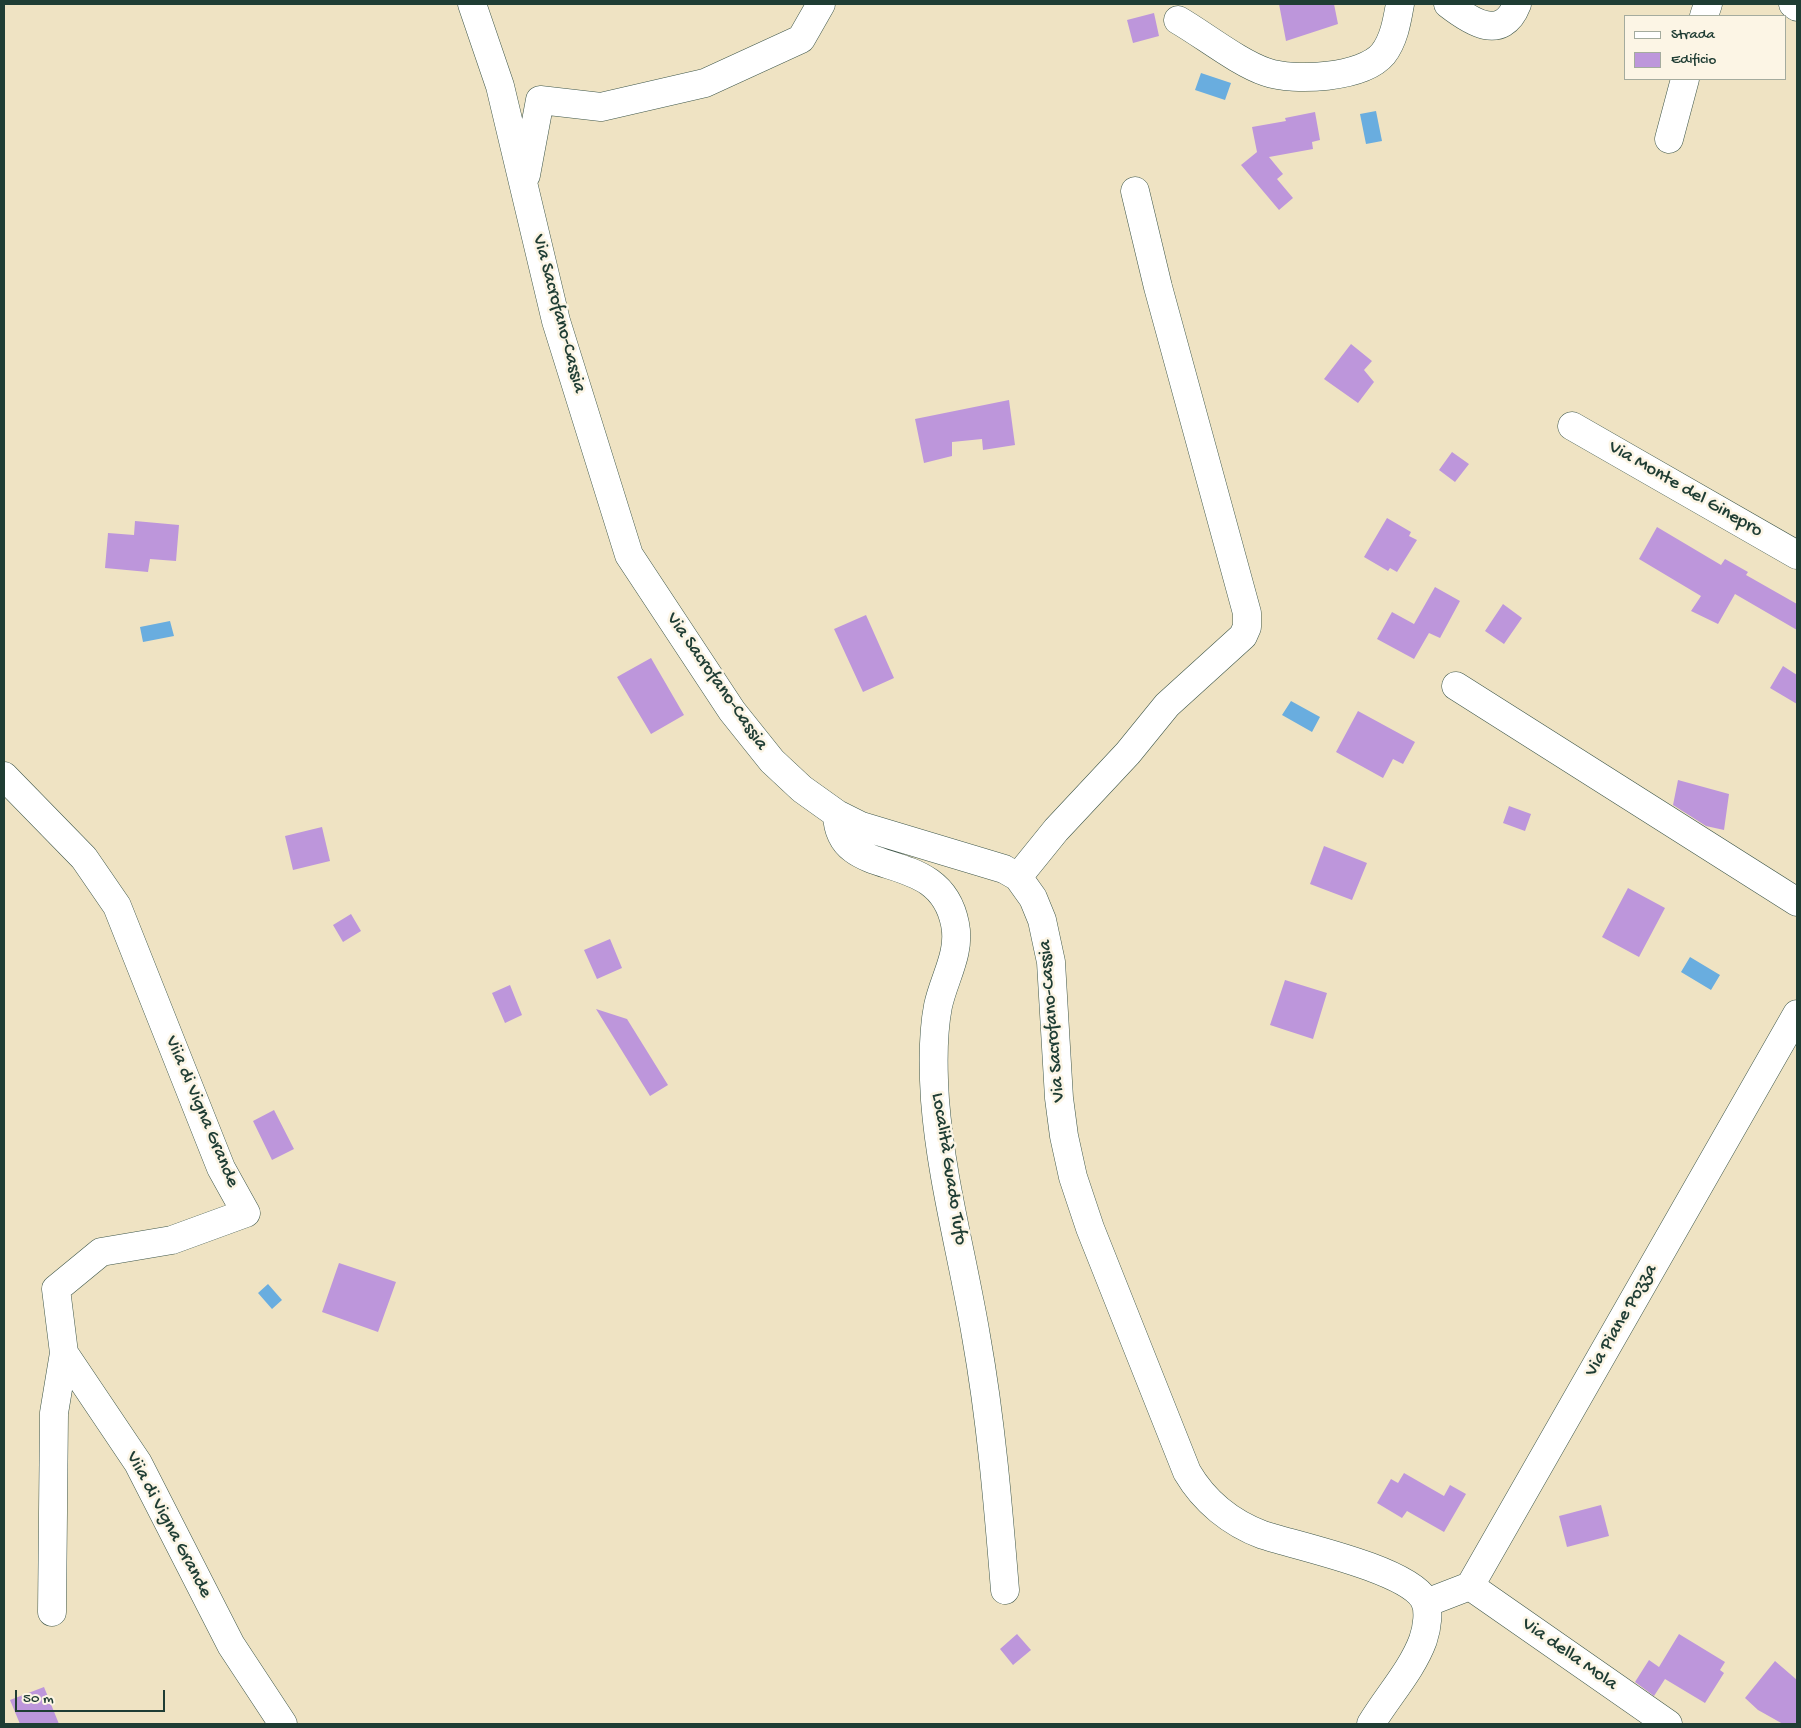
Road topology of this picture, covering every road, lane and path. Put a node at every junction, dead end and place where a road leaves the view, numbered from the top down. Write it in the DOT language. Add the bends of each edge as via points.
graph roads {
  1 [pos="472,4"];
  2 [pos="822,4"];
  3 [pos="1400,4"];
  4 [pos="1448,4"];
  5 [pos="1517,4"];
  6 [pos="1793,4"];
  7 [pos="1797,7"];
  8 [pos="1178,20"];
  9 [pos="1685,80"];
  10 [pos="1669,139"];
  11 [pos="524,185"];
  12 [pos="1134,191"];
  13 [pos="1572,426"];
  14 [pos="1797,555"];
  15 [pos="1456,686"];
  16 [pos="4,776"];
  17 [pos="837,814"];
  18 [pos="1018,877"];
  19 [pos="1797,902"];
  20 [pos="1797,1014"];
  21 [pos="64,1353"];
  22 [pos="1470,1586"];
  23 [pos="1005,1590"];
  24 [pos="1426,1603"];
  25 [pos="52,1612"];
  26 [pos="284,1724"];
  27 [pos="1371,1724"];
  28 [pos="1668,1724"];
  1 -- 11 [label="street, Via Sacrofano-Cassia" via="500,86"];
  2 -- 11 [label="street" via="801,39 705,83 601,107 540,100"];
  3 -- 8 [label="street" via="1387,48 1376,60 1361,68 1308,77 1286,77 1266,72"];
  4 -- 5 [label="street" via="1468,19 1489,25 1507,20"];
  6 -- 7 [label="street"];
  9 -- 10 [label="street"];
  11 -- 17 [label="street, Via Sacrofano-Cassia" via="556,321 629,554 747,731 772,761 802,789"];
  12 -- 18 [label="street" via="1248,613 1248,627 1243,636 1161,712"];
  13 -- 14 [label="street, Via Monte del Ginepro"];
  15 -- 19 [label="street"];
  16 -- 21 [label="street, Viia di Vigna Grande" via="84,858 117,906 222,1168 246,1213 172,1240 101,1252 56,1289"];
  17 -- 18 [label="street, Via Sacrofano-Cassia" via="886,835 988,862"];
  17 -- 23 [label="street, Località Guado Tufo" via="841,837 849,848 926,880 944,897 954,920 956,949 935,1029 936,1102 990,1414"];
  18 -- 24 [label="street, Via Sacrofano-Cassia" via="1033,898 1047,938 1062,1124 1078,1192 1187,1472 1206,1498 1242,1526 1391,1575 1415,1588"];
  20 -- 22 [label="street, Via Piane Pozza"];
  21 -- 25 [label="street" via="54,1413"];
  21 -- 26 [label="street, Viia di Vigna Grande" via="138,1463 231,1646"];
  22 -- 24 [label="street"];
  22 -- 28 [label="street, Via della Mola"];
  24 -- 27 [label="street" via="1426,1631 1420,1648"];
}
